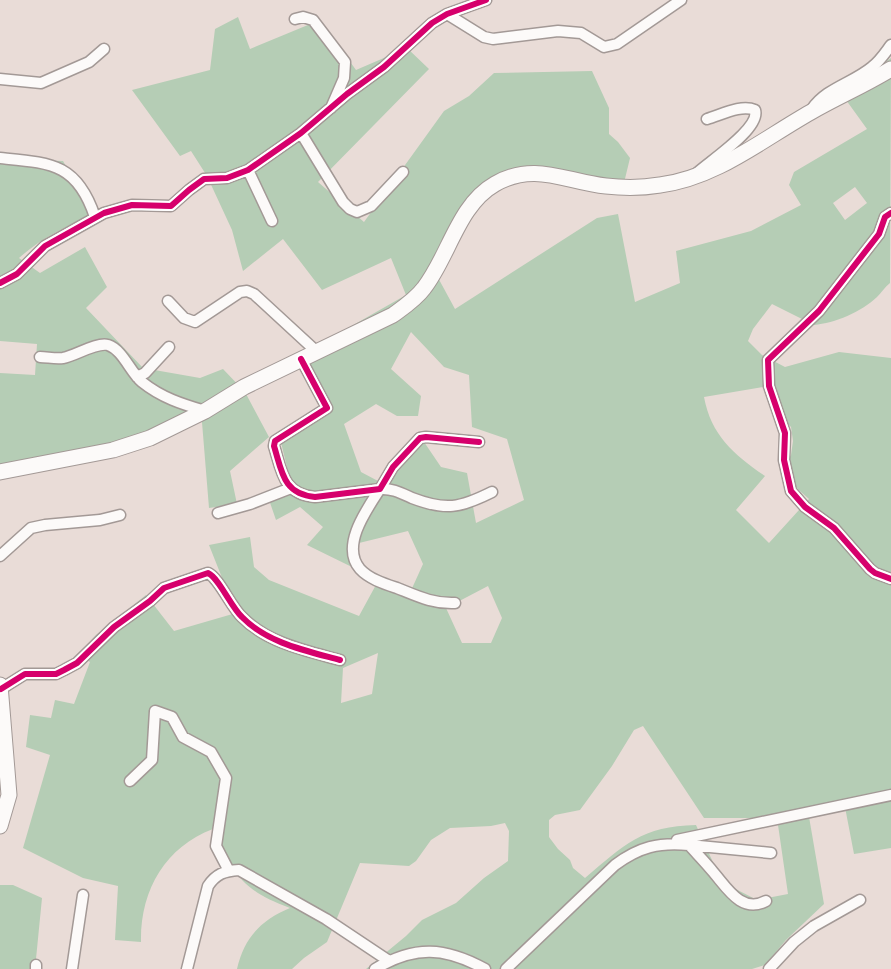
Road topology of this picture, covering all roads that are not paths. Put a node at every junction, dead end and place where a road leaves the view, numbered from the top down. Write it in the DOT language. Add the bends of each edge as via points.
graph roads {
  1 [pos="486,0"];
  2 [pos="681,0"];
  3 [pos="447,14"];
  4 [pos="295,19"];
  5 [pos="891,45"];
  6 [pos="104,49"];
  7 [pos="891,69"];
  8 [pos="0,79"];
  9 [pos="331,108"];
  10 [pos="811,112"];
  11 [pos="707,119"];
  12 [pos="301,133"];
  13 [pos="0,158"];
  14 [pos="248,170"];
  15 [pos="403,172"];
  16 [pos="690,179"];
  17 [pos="891,213"];
  18 [pos="95,217"];
  19 [pos="272,221"];
  20 [pos="0,283"];
  21 [pos="168,301"];
  22 [pos="169,347"];
  23 [pos="317,352"];
  24 [pos="40,357"];
  25 [pos="301,359"];
  26 [pos="137,378"];
  27 [pos="205,411"];
  28 [pos="479,442"];
  29 [pos="0,472"];
  30 [pos="291,488"];
  31 [pos="380,489"];
  32 [pos="492,492"];
  33 [pos="218,513"];
  34 [pos="120,515"];
  35 [pos="0,556"];
  36 [pos="891,579"];
  37 [pos="455,603"];
  38 [pos="340,660"];
  39 [pos="1,687"];
  40 [pos="130,781"];
  41 [pos="891,795"];
  42 [pos="0,826"];
  43 [pos="667,843"];
  44 [pos="689,845"];
  45 [pos="771,852"];
  46 [pos="229,871"];
  47 [pos="83,895"];
  48 [pos="860,900"];
  49 [pos="766,901"];
  50 [pos="389,961"];
  51 [pos="72,969"];
  52 [pos="187,969"];
  53 [pos="375,969"];
  54 [pos="485,969"];
  55 [pos="506,969"];
  56 [pos="768,969"];
  1 -- 3 [label="street"];
  2 -- 3 [label="street" via="617,44 604,47 581,33 558,31 493,39"];
  3 -- 9 [label="street"];
  4 -- 9 [label="street" via="313,20 345,62 344,78"];
  5 -- 10 [label="street" via="870,69 823,96"];
  6 -- 8 [label="street" via="89,62 41,83"];
  7 -- 10 [label="main road"];
  9 -- 12 [label="street"];
  10 -- 16 [label="main road" via="714,170"];
  11 -- 16 [label="street" via="739,109 750,108 757,114 737,140"];
  12 -- 14 [label="street"];
  12 -- 15 [label="street" via="338,194 357,212 371,206"];
  13 -- 18 [label="street" via="63,169 79,185"];
  14 -- 18 [label="street" via="227,178 204,179 171,207 127,206"];
  14 -- 19 [label="street"];
  16 -- 23 [label="main road" via="633,188 532,173 494,184 467,212 434,273 409,304"];
  17 -- 36 [label="street" via="819,311 768,360 769,386 785,433 784,460 791,491 834,528 870,569"];
  18 -- 20 [label="street" via="45,246 17,274"];
  21 -- 23 [label="street" via="184,318 195,322 246,291"];
  22 -- 26 [label="street"];
  23 -- 25 [label="main road"];
  24 -- 26 [label="street" via="63,357 108,345"];
  25 -- 27 [label="main road"];
  25 -- 30 [label="street" via="327,408 275,441 282,473"];
  26 -- 27 [label="street" via="173,402"];
  27 -- 29 [label="main road" via="132,445"];
  28 -- 31 [label="street" via="420,438 393,467"];
  30 -- 31 [label="street" via="315,497"];
  30 -- 33 [label="street"];
  31 -- 32 [label="street" via="448,507 459,507"];
  31 -- 37 [label="street" via="357,528 354,558 360,569 372,578 432,602"];
  34 -- 35 [label="street" via="31,528"];
  38 -- 39 [label="street" via="267,637 243,619 208,573 164,588 114,627 77,663 57,674 26,674"];
  39 -- 42 [label="main road" via="9,795"];
  40 -- 46 [label="street" via="152,760 155,711 172,717 183,737 211,752 226,778 216,846"];
  41 -- 43 [label="street"];
  43 -- 44 [label="street"];
  43 -- 55 [label="street" via="637,851 615,865"];
  44 -- 45 [label="street"];
  44 -- 49 [label="street" via="733,896 752,905"];
  46 -- 50 [label="street" via="239,870 326,919"];
  46 -- 52 [label="street" via="213,878 208,886"];
  47 -- 51 [label="street"];
  48 -- 56 [label="street" via="807,932"];
  50 -- 53 [label="street"];
  50 -- 54 [label="street" via="434,951 449,953"];
}
